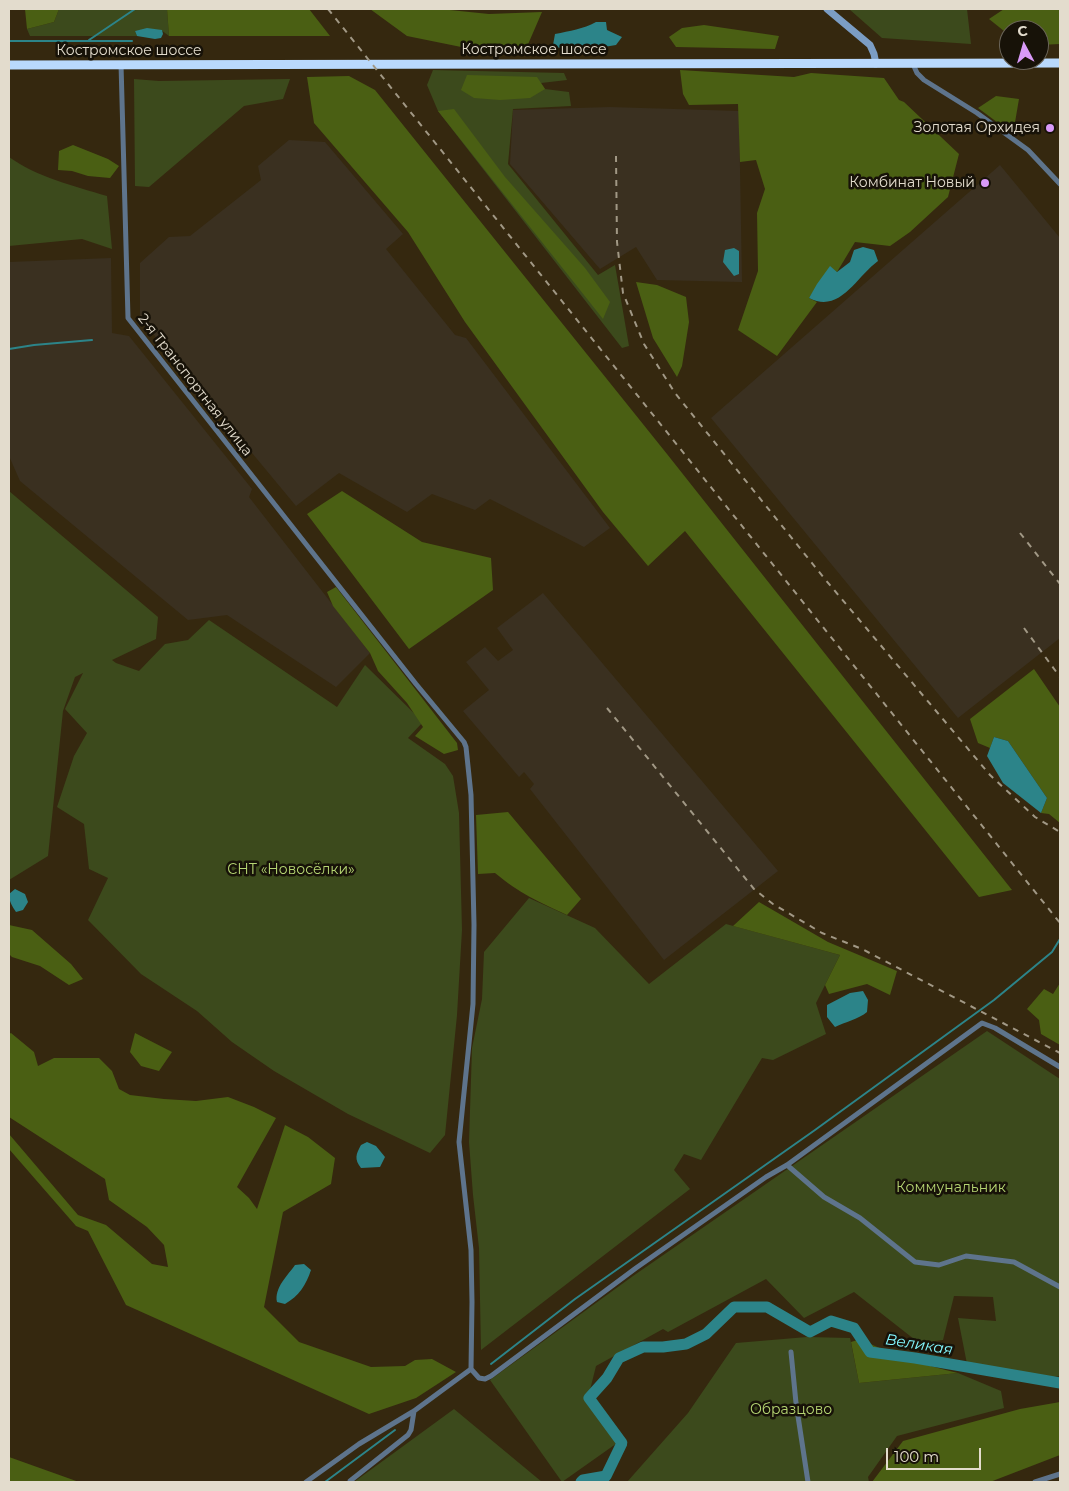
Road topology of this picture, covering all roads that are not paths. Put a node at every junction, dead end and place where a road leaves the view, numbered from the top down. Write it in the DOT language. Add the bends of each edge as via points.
graph roads {
  1 [pos="827,9"];
  2 [pos="1060,63"];
  3 [pos="121,64"];
  4 [pos="876,64"];
  5 [pos="912,64"];
  6 [pos="9,65"];
  7 [pos="1060,184"];
  8 [pos="1060,1067"];
  9 [pos="787,1165"];
  10 [pos="1060,1287"];
  11 [pos="791,1352"];
  12 [pos="471,1369"];
  13 [pos="414,1411"];
  14 [pos="1060,1474"];
  15 [pos="306,1482"];
  16 [pos="350,1482"];
  17 [pos="808,1482"];
  18 [pos="1034,1482"];
  1 -- 4 [label="street" via="870,45"];
  2 -- 5 [label="highway, Костромское шоссе"];
  3 -- 4 [label="highway, Костромское шоссе"];
  3 -- 6 [label="highway, Костромское шоссе"];
  3 -- 12 [label="street, 2-я Транспортная улица" via="128,318 466,747 471,795 474,933 472,1004 459,1142 470,1250"];
  4 -- 5 [label="highway, Костромское шоссе"];
  5 -- 7 [label="street" via="924,80 1028,150"];
  8 -- 9 [label="street" via="982,1023"];
  9 -- 10 [label="street" via="824,1197 860,1218 915,1262 939,1265 966,1256 1014,1262"];
  9 -- 12 [label="street" via="636,1268 491,1376 478,1378"];
  11 -- 17 [label="street"];
  12 -- 13 [label="street"];
  13 -- 15 [label="street" via="359,1444"];
  13 -- 16 [label="street" via="408,1436"];
  14 -- 18 [label="street"];
}
